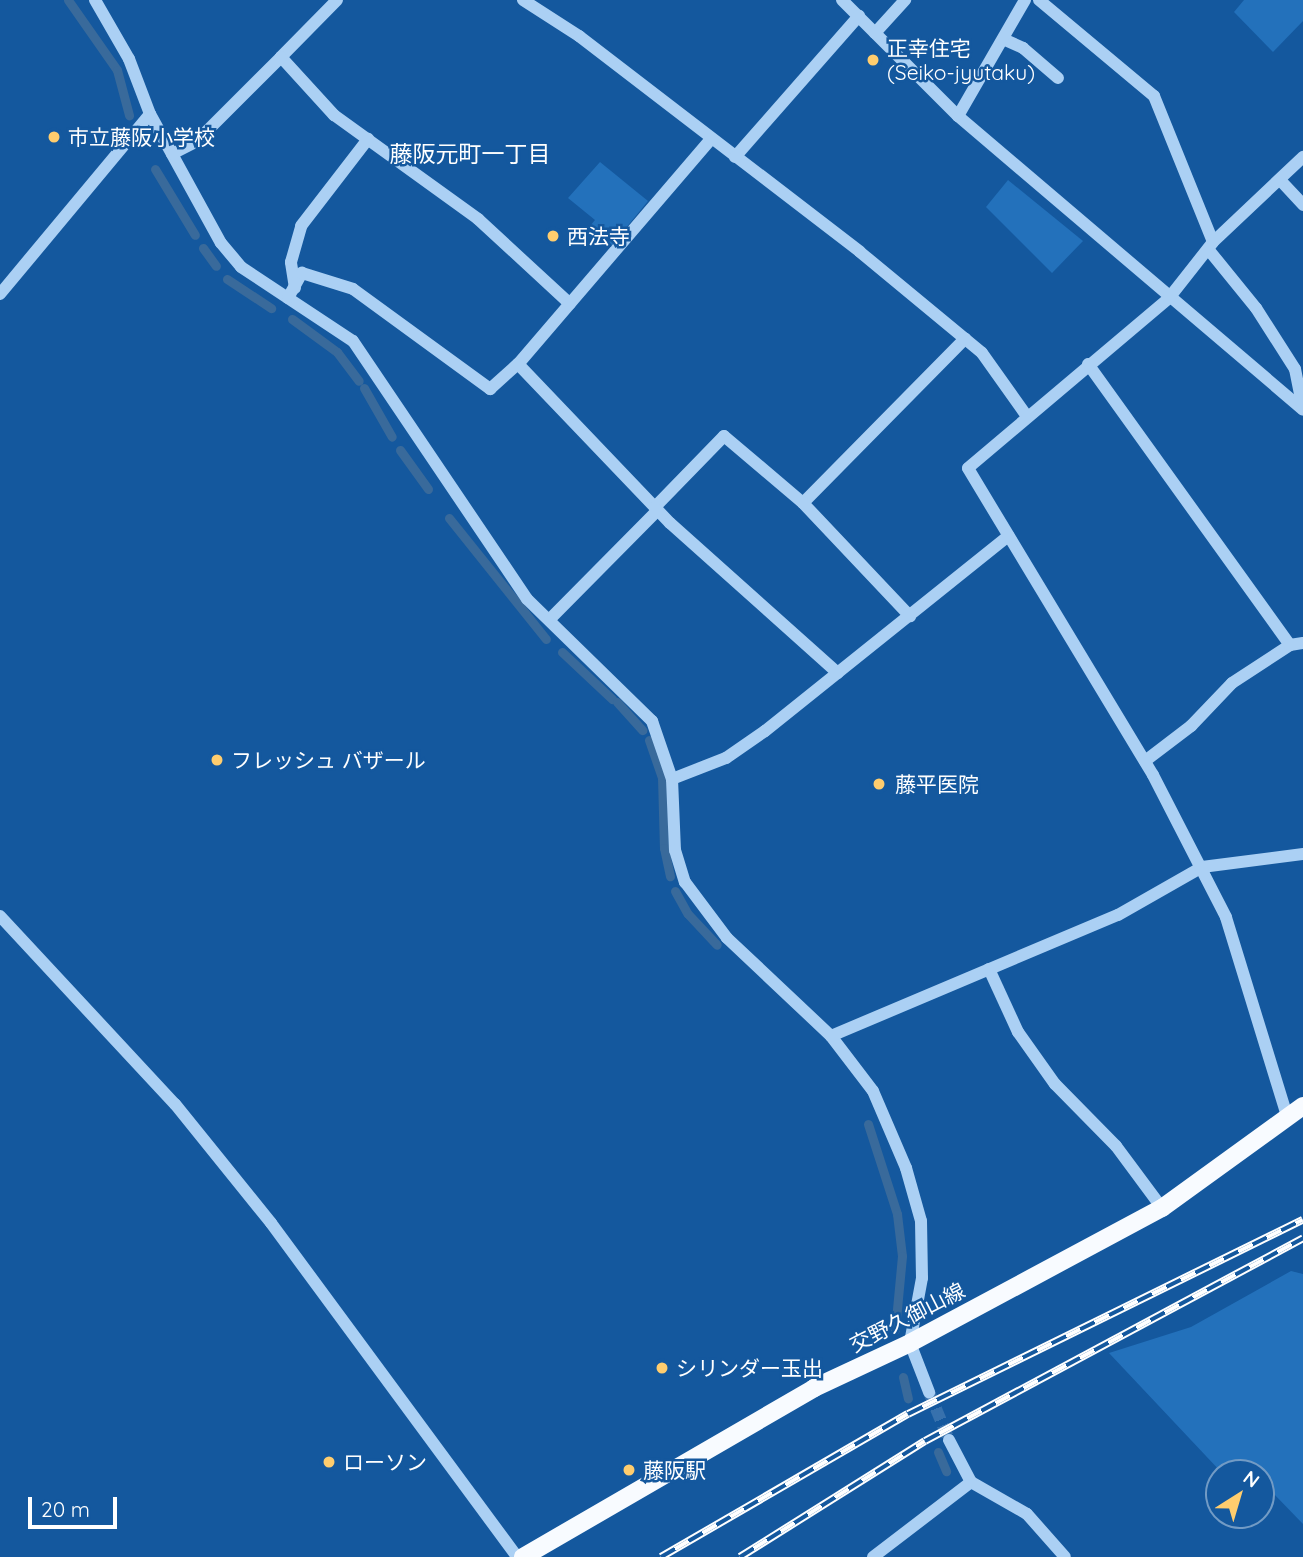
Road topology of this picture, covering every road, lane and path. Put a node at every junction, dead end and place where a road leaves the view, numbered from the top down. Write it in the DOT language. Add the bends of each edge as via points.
graph roads {
  1 [pos="95,0"];
  2 [pos="337,0"];
  3 [pos="523,0"];
  4 [pos="842,0"];
  5 [pos="905,0"];
  6 [pos="1025,0"];
  7 [pos="1039,0"];
  8 [pos="859,16"];
  9 [pos="875,33"];
  10 [pos="1003,38"];
  11 [pos="281,57"];
  12 [pos="1058,78"];
  13 [pos="150,114"];
  14 [pos="958,116"];
  15 [pos="368,139"];
  16 [pos="711,139"];
  17 [pos="172,154"];
  18 [pos="735,157"];
  19 [pos="1303,158"];
  20 [pos="1281,181"];
  21 [pos="1303,205"];
  22 [pos="1210,245"];
  23 [pos="291,293"];
  24 [pos="0,294"];
  25 [pos="1169,298"];
  26 [pos="570,304"];
  27 [pos="965,339"];
  28 [pos="518,364"];
  29 [pos="1088,364"];
  30 [pos="1303,410"];
  31 [pos="1026,415"];
  32 [pos="803,503"];
  33 [pos="657,508"];
  34 [pos="1009,536"];
  35 [pos="910,616"];
  36 [pos="550,619"];
  37 [pos="1297,644"];
  38 [pos="838,673"];
  39 [pos="1145,761"];
  40 [pos="672,779"];
  41 [pos="1303,854"];
  42 [pos="1202,867"];
  43 [pos="0,916"];
  44 [pos="989,969"];
  45 [pos="831,1036"];
  46 [pos="1303,1106"];
  47 [pos="1288,1119"];
  48 [pos="1162,1208"];
  49 [pos="909,1343"];
  50 [pos="929,1392"];
  51 [pos="949,1440"];
  52 [pos="971,1482"];
  53 [pos="517,1557"];
  54 [pos="523,1557"];
  55 [pos="873,1557"];
  56 [pos="1065,1557"];
  1 -- 13 [label="street" via="129,59"];
  2 -- 11 [label="street"];
  3 -- 16 [label="street" via="579,36"];
  4 -- 8 [label="street"];
  5 -- 9 [label="street"];
  6 -- 10 [label="street"];
  7 -- 22 [label="street" via="1153,96"];
  8 -- 9 [label="street"];
  8 -- 18 [label="street"];
  9 -- 14 [label="street"];
  10 -- 12 [label="street" via="1023,48"];
  10 -- 14 [label="street"];
  11 -- 15 [label="street" via="334,115"];
  11 -- 17 [label="street" via="197,142"];
  13 -- 17 [label="street"];
  13 -- 24 [label="street"];
  14 -- 25 [label="street"];
  15 -- 23 [label="street" via="301,226 291,262"];
  15 -- 26 [label="street" via="478,219"];
  16 -- 18 [label="street"];
  16 -- 26 [label="street"];
  17 -- 23 [label="street" via="221,243 241,267"];
  18 -- 27 [label="street"];
  19 -- 20 [label="street"];
  20 -- 21 [label="street"];
  20 -- 22 [label="street"];
  22 -- 25 [label="street"];
  22 -- 30 [label="street" via="1296,369"];
  23 -- 28 [label="street" via="302,274 353,289 490,389"];
  23 -- 36 [label="street" via="353,341 527,599"];
  25 -- 29 [label="street"];
  25 -- 30 [label="street"];
  26 -- 28 [label="street"];
  27 -- 31 [label="street" via="982,353"];
  27 -- 32 [label="street"];
  28 -- 33 [label="street"];
  29 -- 31 [label="street"];
  29 -- 37 [label="street"];
  31 -- 34 [label="street" via="968,468"];
  32 -- 33 [label="street" via="724,436"];
  32 -- 35 [label="street"];
  33 -- 36 [label="street"];
  33 -- 38 [label="street"];
  34 -- 35 [label="street"];
  34 -- 39 [label="street"];
  35 -- 38 [label="street"];
  36 -- 40 [label="street" via="652,721"];
  37 -- 39 [label="street" via="1231,683 1191,726"];
  38 -- 40 [label="street" via="800,709 726,758"];
  39 -- 42 [label="street"];
  40 -- 45 [label="street" via="675,850 685,882 702,910"];
  41 -- 42 [label="street"];
  42 -- 44 [label="street" via="1118,915"];
  42 -- 47 [label="street" via="1227,917"];
  43 -- 53 [label="street" via="174,1104 262,1212"];
  44 -- 45 [label="street"];
  44 -- 48 [label="street" via="1018,1032 1055,1084 1116,1146"];
  45 -- 49 [label="street" via="873,1091 906,1168 921,1221 922,1278"];
  46 -- 47 [label="main road, 交野久御山線"];
  47 -- 48 [label="main road, 交野久御山線"];
  48 -- 49 [label="main road, 交野久御山線"];
  49 -- 50 [label="street"];
  49 -- 54 [label="main road, 交野久御山線" via="814,1388"];
  51 -- 52 [label="street"];
  52 -- 55 [label="street"];
  52 -- 56 [label="street" via="1027,1514"];
}
